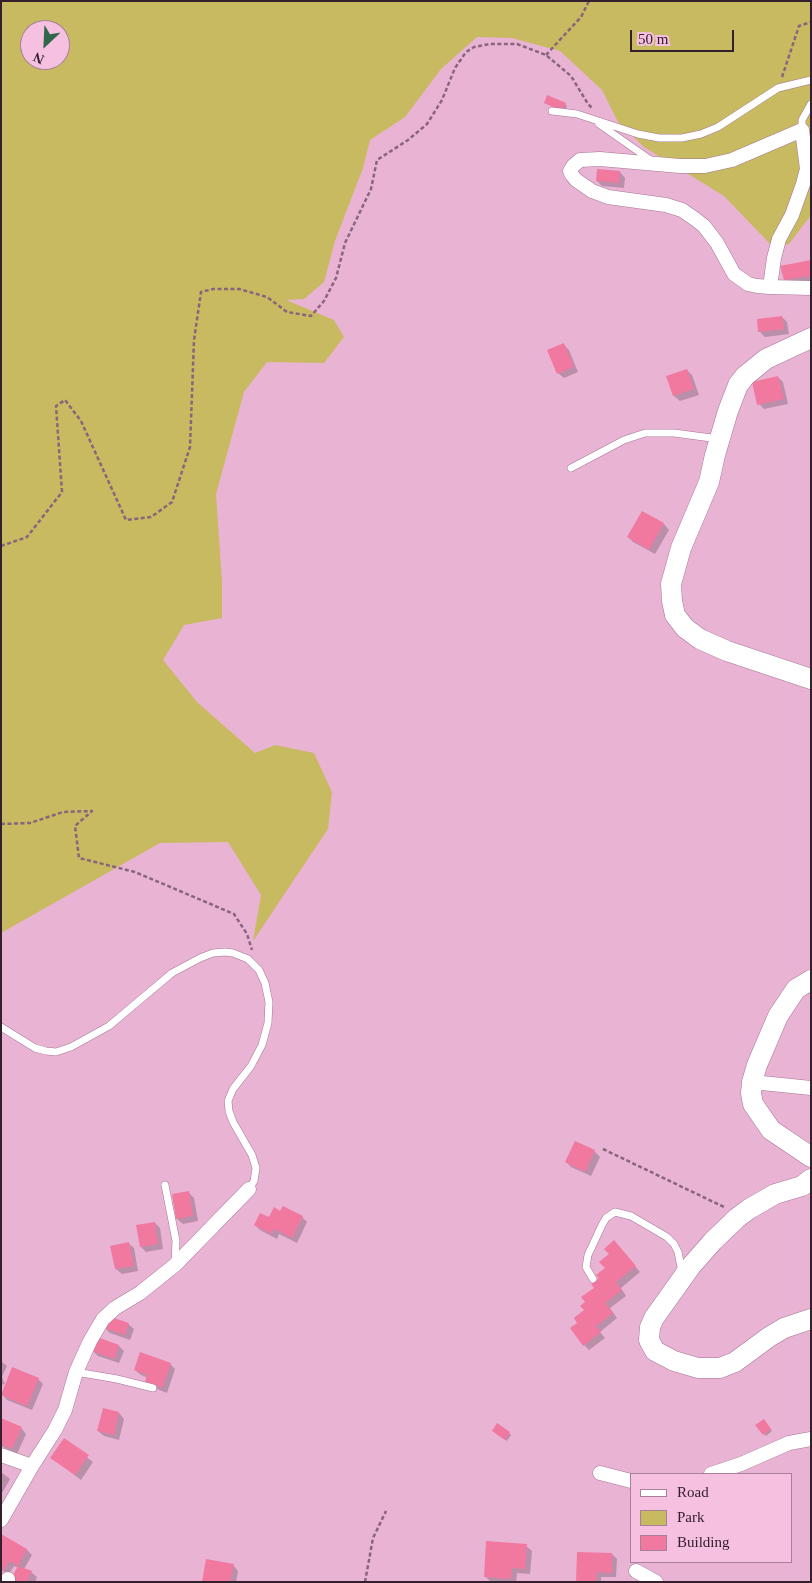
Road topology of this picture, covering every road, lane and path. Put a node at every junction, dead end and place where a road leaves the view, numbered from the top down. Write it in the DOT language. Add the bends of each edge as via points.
graph roads {
  1 [pos="589,1"];
  2 [pos="811,22"];
  3 [pos="546,55"];
  4 [pos="811,80"];
  5 [pos="778,88"];
  6 [pos="811,104"];
  7 [pos="594,109"];
  8 [pos="552,110"];
  9 [pos="590,118"];
  10 [pos="802,130"];
  11 [pos="656,164"];
  12 [pos="770,287"];
  13 [pos="811,288"];
  14 [pos="811,338"];
  15 [pos="720,439"];
  16 [pos="572,468"];
  17 [pos="2,546"];
  18 [pos="1,552"];
  19 [pos="811,679"];
  20 [pos="1,824"];
  21 [pos="259,970"];
  22 [pos="811,980"];
  23 [pos="1,1027"];
  24 [pos="752,1082"];
  25 [pos="811,1088"];
  26 [pos="603,1149"];
  27 [pos="811,1157"];
  28 [pos="811,1179"];
  29 [pos="165,1185"];
  30 [pos="249,1188"];
  31 [pos="737,1218"];
  32 [pos="175,1266"];
  33 [pos="683,1278"];
  34 [pos="593,1279"];
  35 [pos="811,1319"];
  36 [pos="76,1372"];
  37 [pos="153,1388"];
  38 [pos="811,1439"];
  39 [pos="1,1455"];
  40 [pos="32,1466"];
  41 [pos="600,1473"];
  42 [pos="714,1473"];
  43 [pos="630,1481"];
  44 [pos="386,1511"];
  45 [pos="1,1520"];
  46 [pos="636,1571"];
  47 [pos="365,1582"];
  48 [pos="656,1582"];
  1 -- 3 [label="path" via="581,17"];
  2 -- 5 [label="path" via="799,26"];
  3 -- 7 [label="path" via="571,76"];
  3 -- 17 [label="path" via="517,44 490,44 466,52 427,124 377,160 371,189 345,243 336,278 324,301 311,316 287,312 267,297 239,289 201,292 194,340 190,447 172,502 151,518 126,520 81,420 65,400 56,406 62,492 27,536"];
  4 -- 5 [label="lane"];
  5 -- 9 [label="lane" via="718,127 682,138 638,134"];
  6 -- 10 [label="lane" via="802,120"];
  8 -- 9 [label="lane"];
  9 -- 11 [label="lane"];
  10 -- 11 [label="street" via="732,160 705,166"];
  10 -- 12 [label="street" via="807,169 774,258"];
  11 -- 12 [label="street" via="580,160 570,170 576,180 608,197 682,210 704,226 741,281"];
  12 -- 13 [label="street"];
  14 -- 15 [label="street" via="773,354 745,376 732,397"];
  15 -- 16 [label="lane" via="645,433 624,440"];
  15 -- 19 [label="street" via="709,482 681,548 671,584 675,615 700,639"];
  17 -- 18 [label="path"];
  20 -- 21 [label="path" via="30,823 63,812 92,811 75,826 79,858 136,872 234,914 246,934"];
  21 -- 23 [label="lane" via="248,959 233,953 213,953 200,958 172,973 109,1026 56,1052 35,1048"];
  21 -- 30 [label="lane" via="269,1002 268,1023 262,1045 228,1101 233,1122 252,1154 256,1168"];
  22 -- 24 [label="street" via="796,989 778,1016 765,1042"];
  24 -- 25 [label="street"];
  24 -- 27 [label="street" via="753,1104 771,1130"];
  26 -- 31 [label="path" via="721,1204"];
  28 -- 31 [label="street" via="802,1186 775,1194"];
  29 -- 32 [label="lane" via="176,1241"];
  30 -- 32 [label="street"];
  31 -- 33 [label="street" via="702,1252"];
  32 -- 36 [label="street" via="104,1318"];
  33 -- 34 [label="lane" via="678,1252 667,1237 632,1216 615,1212 606,1218 588,1255 586,1268"];
  33 -- 35 [label="street" via="652,1323 649,1340 658,1353 689,1366 711,1369 727,1366 784,1328"];
  36 -- 37 [label="lane"];
  36 -- 40 [label="street" via="65,1410"];
  38 -- 42 [label="street" via="788,1444"];
  39 -- 40 [label="street"];
  40 -- 45 [label="street"];
  41 -- 43 [label="street"];
  44 -- 47 [label="path" via="373,1538"];
  46 -- 48 [label="street"];
}
